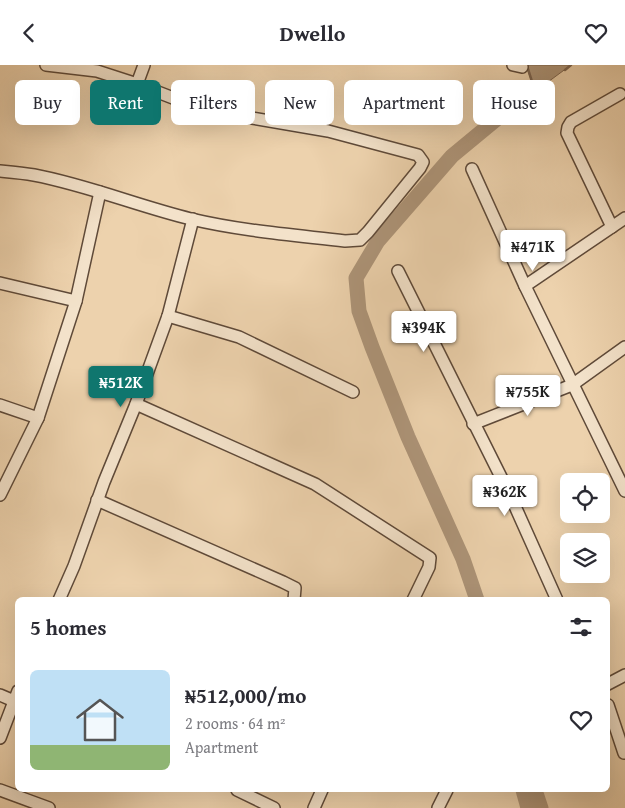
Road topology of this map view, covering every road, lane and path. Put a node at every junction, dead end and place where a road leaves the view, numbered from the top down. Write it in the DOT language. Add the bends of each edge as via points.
graph roads {
  1 [pos="46,65"];
  2 [pos="144,65"];
  3 [pos="125,80"];
  4 [pos="138,80"];
  5 [pos="161,93"];
  6 [pos="620,94"];
  7 [pos="472,169"];
  8 [pos="0,171"];
  9 [pos="100,191"];
  10 [pos="625,218"];
  11 [pos="193,219"];
  12 [pos="612,227"];
  13 [pos="398,271"];
  14 [pos="0,283"];
  15 [pos="525,286"];
  16 [pos="76,301"];
  17 [pos="168,316"];
  18 [pos="625,347"];
  19 [pos="572,385"];
  20 [pos="353,392"];
  21 [pos="136,404"];
  22 [pos="0,405"];
  23 [pos="38,418"];
  24 [pos="473,424"];
  25 [pos="625,491"];
  26 [pos="0,495"];
  27 [pos="97,500"];
  28 [pos="61,597"];
  29 [pos="294,597"];
  30 [pos="414,597"];
  31 [pos="556,597"];
  32 [pos="625,675"];
  33 [pos="610,683"];
  34 [pos="0,695"];
  35 [pos="15,696"];
  36 [pos="15,699"];
  37 [pos="610,711"];
  38 [pos="0,738"];
  39 [pos="624,753"];
  40 [pos="0,790"];
  41 [pos="241,792"];
  42 [pos="321,792"];
  43 [pos="446,792"];
  44 [pos="49,808"];
  45 [pos="274,808"];
  46 [pos="314,808"];
  47 [pos="438,808"];
  1 -- 3 [label="street" via="97,71"];
  2 -- 4 [label="street"];
  5 -- 11 [label="street" via="240,116 328,131 418,155 423,163 360,240 249,230"];
  6 -- 12 [label="street" via="571,122 567,133"];
  7 -- 15 [label="street"];
  8 -- 9 [label="street" via="33,175"];
  9 -- 11 [label="street" via="130,203"];
  9 -- 16 [label="street"];
  10 -- 12 [label="street"];
  11 -- 17 [label="street"];
  12 -- 15 [label="street"];
  13 -- 24 [label="street"];
  14 -- 16 [label="street"];
  15 -- 19 [label="street"];
  16 -- 23 [label="street"];
  17 -- 20 [label="street" via="239,337"];
  17 -- 21 [label="street"];
  18 -- 19 [label="street"];
  19 -- 24 [label="street"];
  19 -- 25 [label="street"];
  21 -- 27 [label="street"];
  21 -- 30 [label="street" via="315,484 430,558"];
  22 -- 23 [label="street"];
  23 -- 26 [label="street"];
  24 -- 31 [label="street" via="510,495"];
  27 -- 28 [label="street"];
  27 -- 29 [label="street" via="283,582 295,588"];
  32 -- 33 [label="street"];
  34 -- 35 [label="street"];
  36 -- 38 [label="street"];
  37 -- 39 [label="street"];
  40 -- 44 [label="street"];
  41 -- 45 [label="street"];
  42 -- 46 [label="street"];
  43 -- 47 [label="street"];
}
